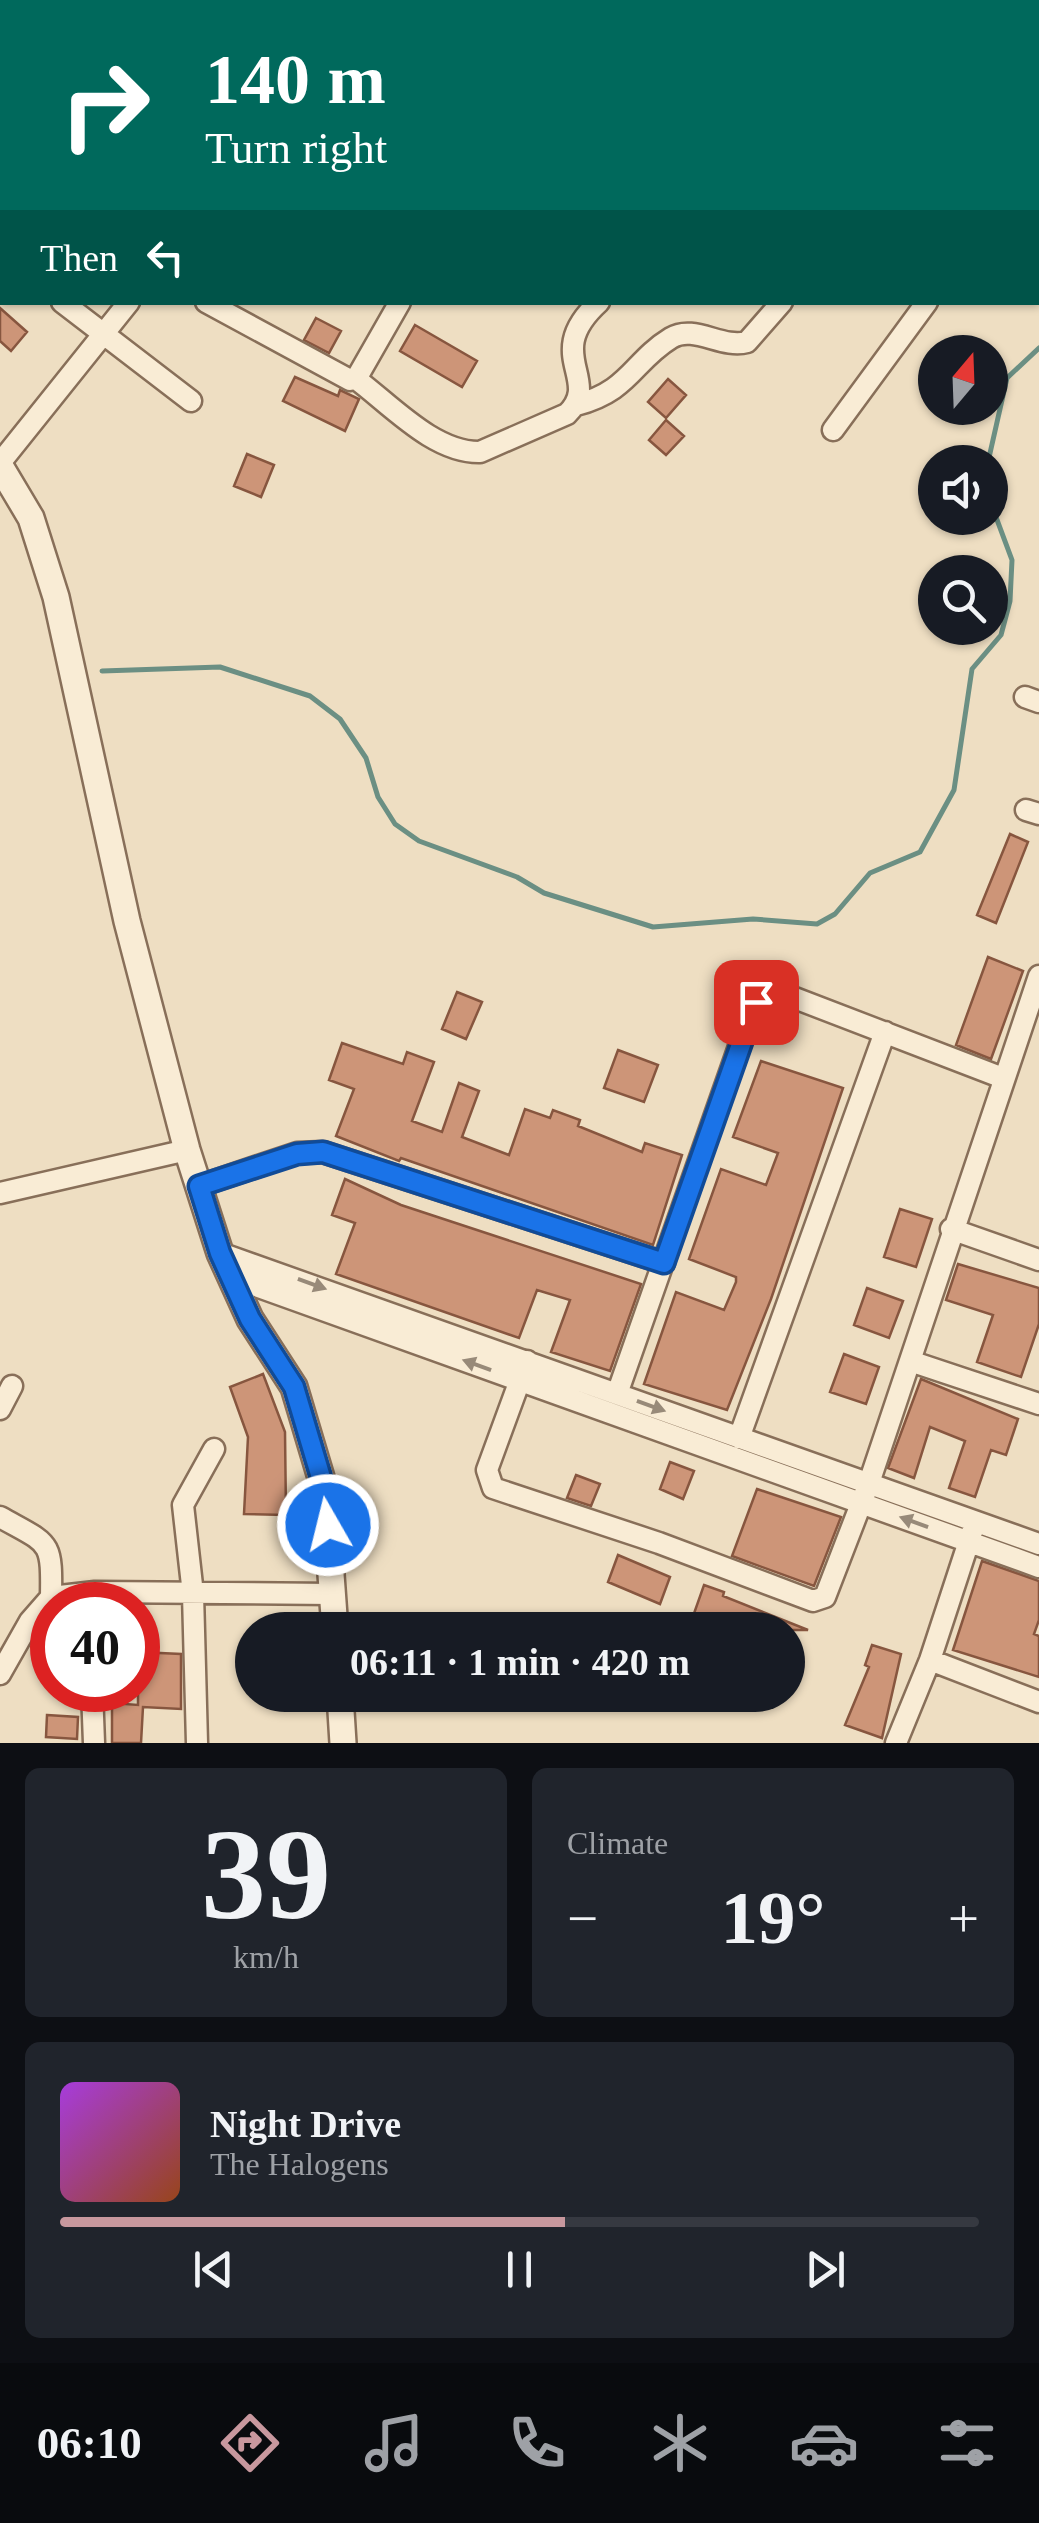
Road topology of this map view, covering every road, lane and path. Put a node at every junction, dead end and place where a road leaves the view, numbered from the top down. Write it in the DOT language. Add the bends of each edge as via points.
graph roads {
  1 [pos="66,305"];
  2 [pos="128,305"];
  3 [pos="211,305"];
  4 [pos="398,305"];
  5 [pos="596,305"];
  6 [pos="779,305"];
  7 [pos="925,305"];
  8 [pos="104,334"];
  9 [pos="356,379"];
  10 [pos="191,401"];
  11 [pos="576,405"];
  12 [pos="833,430"];
  13 [pos="0,464"];
  14 [pos="1039,976"];
  15 [pos="886,1032"];
  16 [pos="1003,1078"];
  17 [pos="187,1150"];
  18 [pos="199,1186"];
  19 [pos="0,1193"];
  20 [pos="952,1229"];
  21 [pos="220,1253"];
  22 [pos="1039,1260"];
  23 [pos="664,1263"];
  24 [pos="231,1277"];
  25 [pos="910,1361"];
  26 [pos="523,1371"];
  27 [pos="12,1386"];
  28 [pos="617,1394"];
  29 [pos="1039,1404"];
  30 [pos="0,1410"];
  31 [pos="739,1438"];
  32 [pos="214,1449"];
  33 [pos="864,1493"];
  34 [pos="0,1517"];
  35 [pos="976,1521"];
  36 [pos="968,1541"];
  37 [pos="1039,1544"];
  38 [pos="1039,1567"];
  39 [pos="51,1582"];
  40 [pos="193,1594"];
  41 [pos="333,1594"];
  42 [pos="160,1596"];
  43 [pos="334,1612"];
  44 [pos="30,1621"];
  45 [pos="930,1660"];
  46 [pos="0,1674"];
  47 [pos="1039,1702"];
  48 [pos="93,1712"];
  49 [pos="341,1712"];
  50 [pos="94,1743"];
  51 [pos="197,1743"];
  52 [pos="343,1743"];
  53 [pos="896,1743"];
  1 -- 8 [label="street"];
  2 -- 8 [label="street"];
  3 -- 9 [label="street" via="342,379"];
  4 -- 9 [label="street"];
  5 -- 11 [label="street" via="572,339"];
  6 -- 11 [label="street" via="747,342 670,338 618,389"];
  7 -- 12 [label="street"];
  8 -- 10 [label="street"];
  8 -- 13 [label="street"];
  9 -- 11 [label="street" via="441,442 465,452 495,447"];
  13 -- 17 [label="street" via="31,518 56,597 127,921"];
  14 -- 16 [label="street"];
  15 -- 16 [label="street"];
  15 -- 23 [label="street" via="778,992 756,1002"];
  15 -- 31 [label="street"];
  16 -- 20 [label="street"];
  17 -- 18 [label="street"];
  17 -- 19 [label="street"];
  18 -- 21 [label="street"];
  18 -- 23 [label="street" via="323,1152"];
  20 -- 22 [label="street"];
  20 -- 25 [label="street"];
  21 -- 24 [label="street"];
  21 -- 26 [label="street, one-way"];
  23 -- 28 [label="street"];
  26 -- 24 [label="street, one-way"];
  24 -- 41 [label="street" via="294,1387 325,1491"];
  25 -- 29 [label="street"];
  25 -- 33 [label="street"];
  26 -- 28 [label="street"];
  26 -- 33 [label="street"];
  26 -- 33 [label="street" via="487,1470 503,1494 814,1601 830,1590"];
  27 -- 30 [label="street"];
  28 -- 31 [label="street, one-way"];
  31 -- 33 [label="street"];
  32 -- 40 [label="street" via="183,1505"];
  33 -- 35 [label="street"];
  36 -- 33 [label="street, one-way"];
  34 -- 39 [label="street" via="47,1546"];
  35 -- 36 [label="street"];
  35 -- 37 [label="street"];
  36 -- 38 [label="street"];
  36 -- 45 [label="street"];
  40 -- 41 [label="street"];
  40 -- 42 [label="street"];
  40 -- 51 [label="street"];
  41 -- 43 [label="street"];
  44 -- 46 [label="street"];
  45 -- 47 [label="street"];
  45 -- 53 [label="street"];
  48 -- 50 [label="street"];
  49 -- 52 [label="street"];
}
